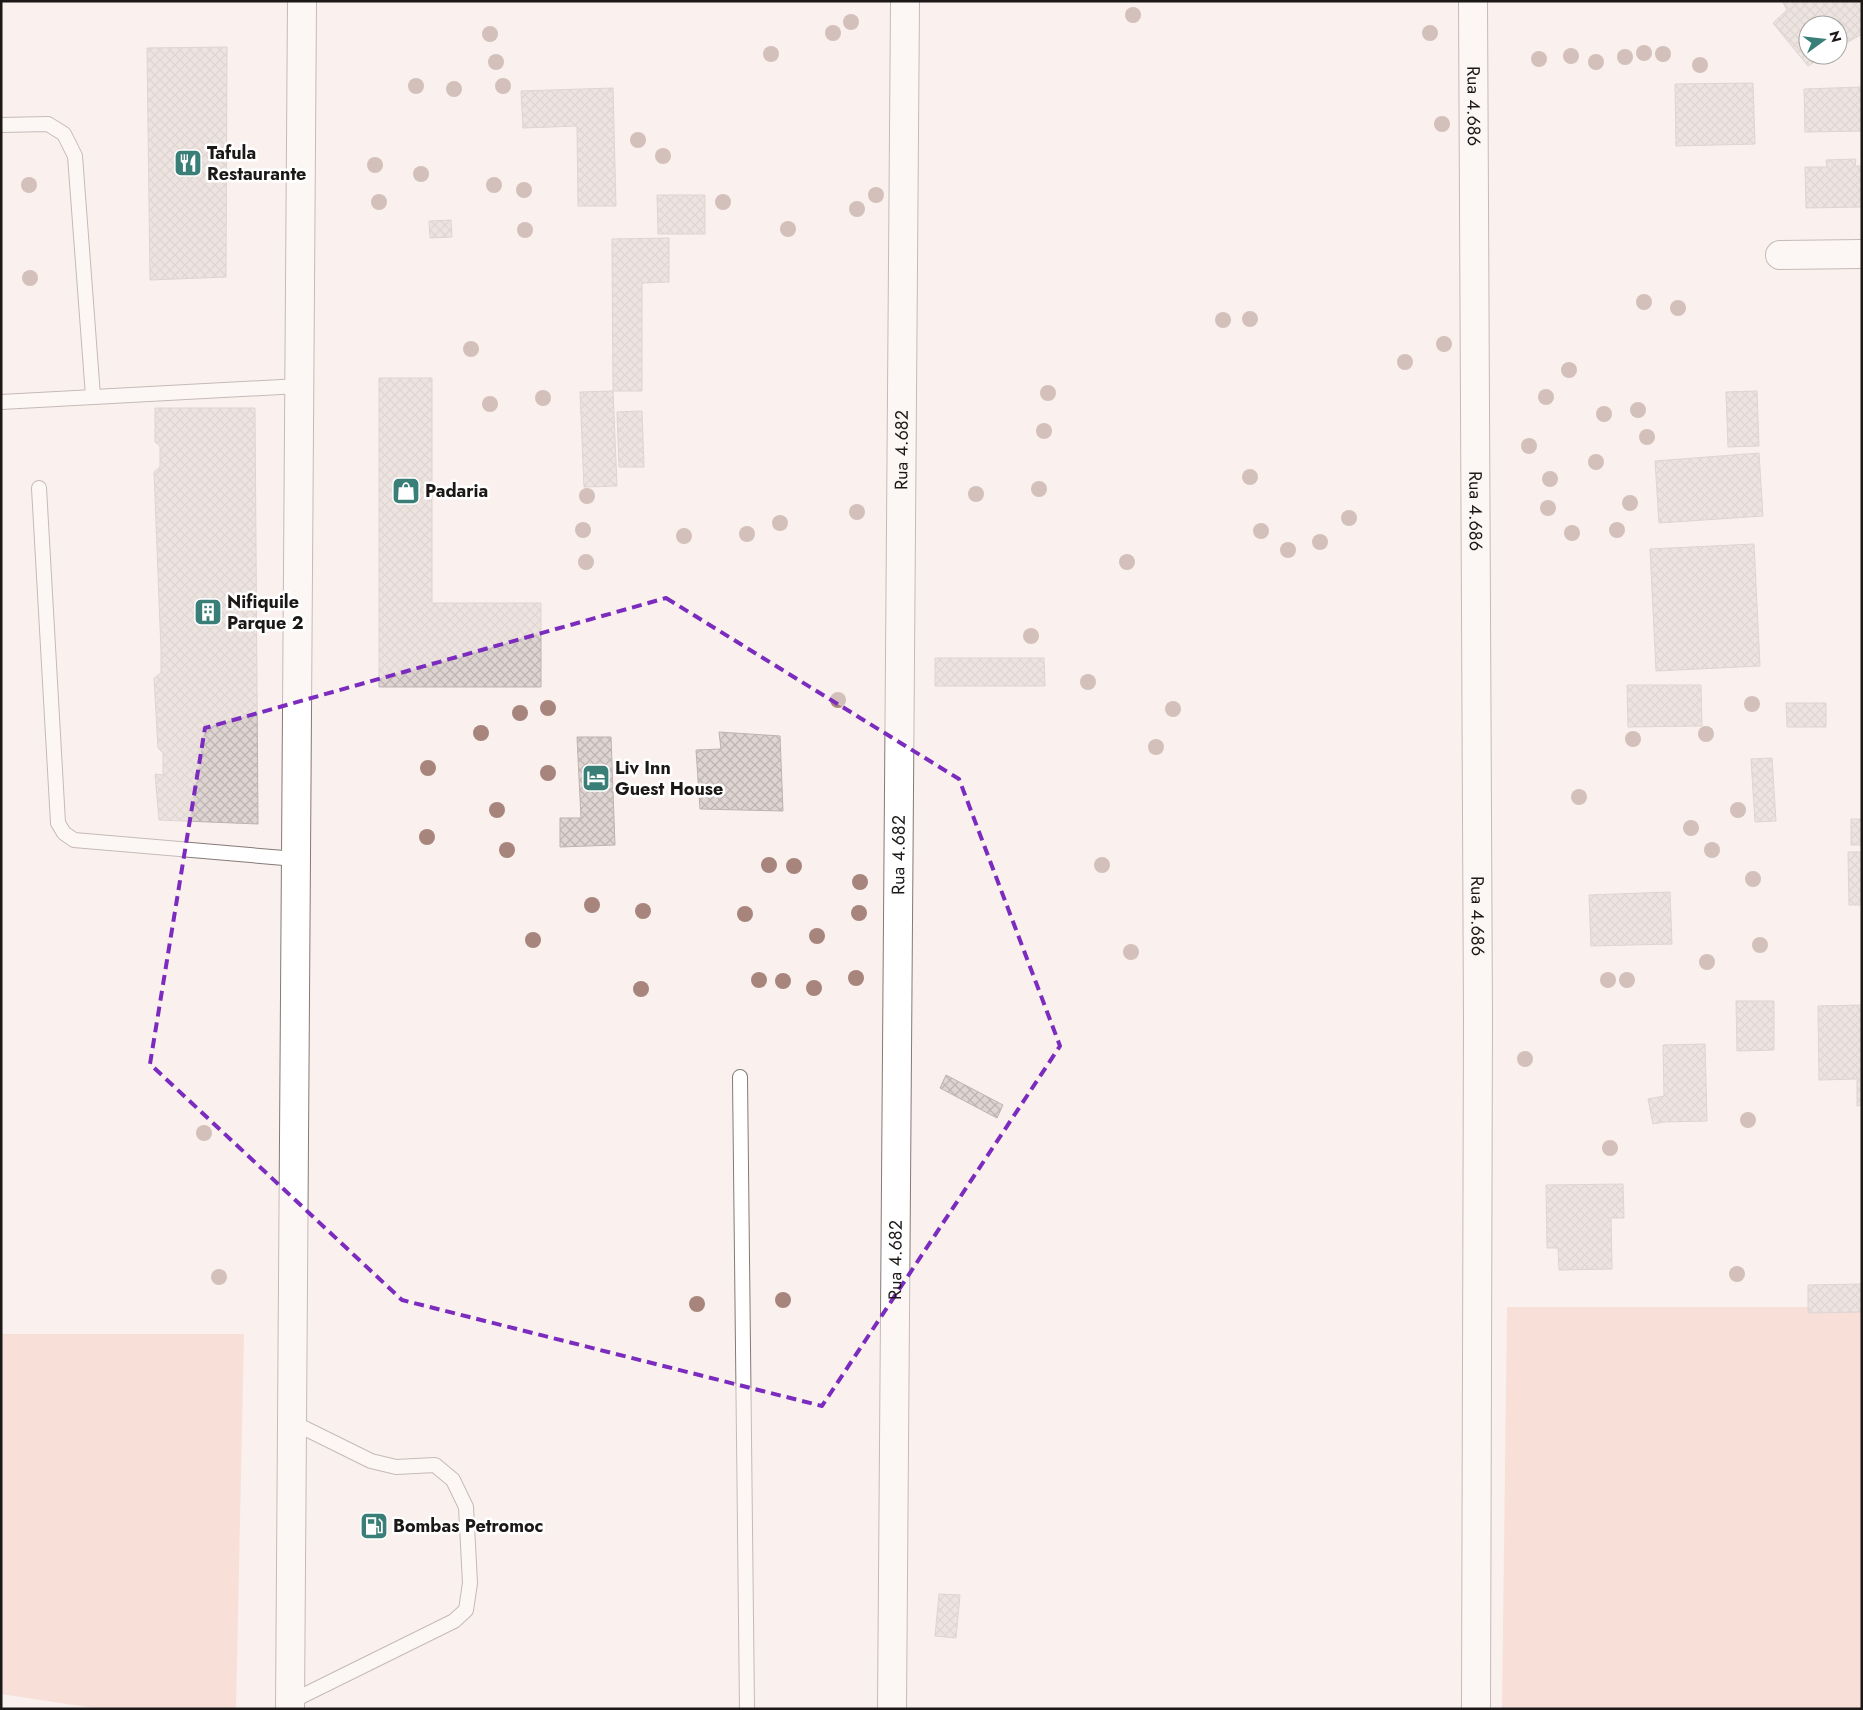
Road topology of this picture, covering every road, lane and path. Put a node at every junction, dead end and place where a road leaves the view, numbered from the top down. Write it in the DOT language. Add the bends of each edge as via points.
graph roads {
  1 [pos="302,1"];
  2 [pos="905,1"];
  3 [pos="1473,1"];
  4 [pos="1,125"];
  5 [pos="1862,254"];
  6 [pos="1780,256"];
  7 [pos="299,386"];
  8 [pos="93,396"];
  9 [pos="1,402"];
  10 [pos="38,488"];
  11 [pos="296,859"];
  12 [pos="740,1077"];
  13 [pos="292,1422"];
  14 [pos="290,1706"];
  15 [pos="747,1709"];
  16 [pos="892,1709"];
  17 [pos="1476,1709"];
  1 -- 7 [label="street"];
  2 -- 16 [label="street, Rua 4.682"];
  3 -- 17 [label="street, Rua 4.686" via="1478,1020"];
  4 -- 8 [label="lane" via="48,124 64,134 75,156"];
  5 -- 6 [label="street"];
  7 -- 8 [label="lane"];
  7 -- 11 [label="street"];
  8 -- 9 [label="lane"];
  10 -- 11 [label="lane" via="58,823 64,833 74,840"];
  11 -- 13 [label="street"];
  12 -- 15 [label="lane"];
  13 -- 14 [label="street"];
  13 -- 14 [label="lane" via="371,1460 396,1467 435,1465 453,1480 466,1507 470,1584 466,1610 454,1621"];
}
